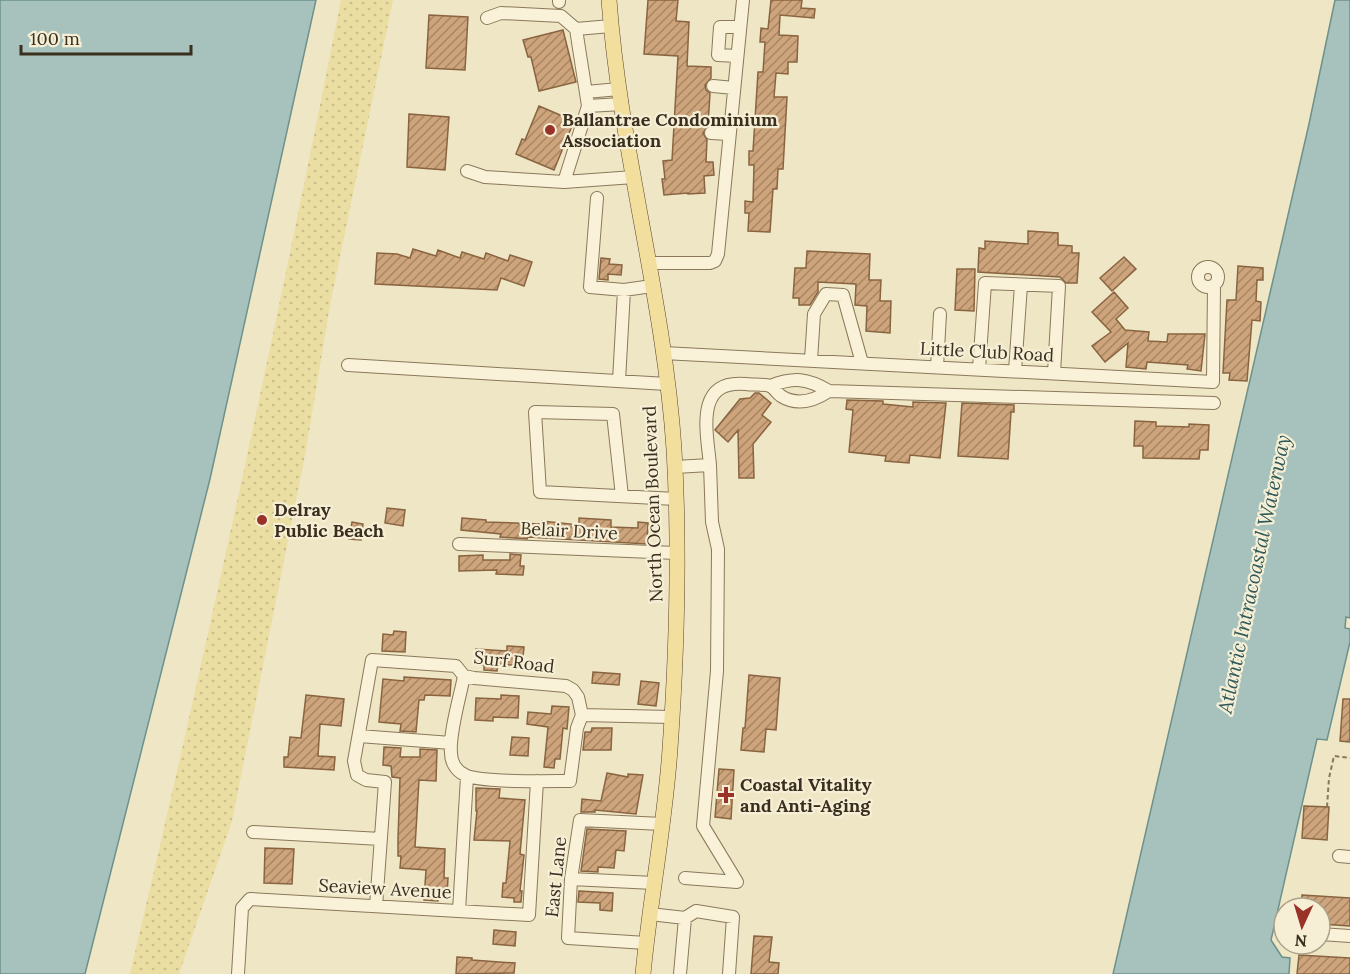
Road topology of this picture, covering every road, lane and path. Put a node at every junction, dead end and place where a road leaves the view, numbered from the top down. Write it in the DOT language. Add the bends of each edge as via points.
graph roads {
  1 [pos="609,0"];
  2 [pos="743,0"];
  3 [pos="487,18"];
  4 [pos="611,26"];
  5 [pos="740,27"];
  6 [pos="576,30"];
  7 [pos="737,56"];
  8 [pos="713,86"];
  9 [pos="734,88"];
  10 [pos="586,92"];
  11 [pos="620,96"];
  12 [pos="588,106"];
  13 [pos="711,133"];
  14 [pos="729,134"];
  15 [pos="467,171"];
  16 [pos="634,177"];
  17 [pos="564,182"];
  18 [pos="597,198"];
  19 [pos="649,263"];
  20 [pos="1021,285"];
  21 [pos="652,286"];
  22 [pos="1214,286"];
  23 [pos="624,290"];
  24 [pos="940,314"];
  25 [pos="663,352"];
  26 [pos="811,360"];
  27 [pos="862,363"];
  28 [pos="348,365"];
  29 [pos="937,367"];
  30 [pos="979,369"];
  31 [pos="1016,371"];
  32 [pos="1053,373"];
  33 [pos="619,381"];
  34 [pos="667,384"];
  35 [pos="770,386"];
  36 [pos="829,391"];
  37 [pos="1214,403"];
  38 [pos="710,465"];
  39 [pos="675,468"];
  40 [pos="622,496"];
  41 [pos="676,499"];
  42 [pos="459,544"];
  43 [pos="676,553"];
  44 [pos="464,676"];
  45 [pos="582,715"];
  46 [pos="671,717"];
  47 [pos="359,736"];
  48 [pos="451,743"];
  49 [pos="1350,758"];
  50 [pos="467,777"];
  51 [pos="537,781"];
  52 [pos="1326,807"];
  53 [pos="662,824"];
  54 [pos="253,832"];
  55 [pos="381,839"];
  56 [pos="685,878"];
  57 [pos="571,879"];
  58 [pos="654,883"];
  59 [pos="376,906"];
  60 [pos="459,911"];
  61 [pos="650,914"];
  62 [pos="685,918"];
  63 [pos="1332,935"];
  64 [pos="1350,936"];
  65 [pos="646,943"];
  66 [pos="238,974"];
  67 [pos="643,974"];
  68 [pos="680,974"];
  69 [pos="729,974"];
  1 -- 4 [label="main road, North Ocean Boulevard"];
  2 -- 5 [label="street"];
  3 -- 6 [label="street" via="501,13 561,16"];
  4 -- 6 [label="street"];
  4 -- 11 [label="main road, North Ocean Boulevard"];
  5 -- 7 [label="street"];
  5 -- 7 [label="street" via="720,27 718,56"];
  6 -- 10 [label="street"];
  7 -- 9 [label="street"];
  8 -- 9 [label="street"];
  9 -- 14 [label="street"];
  10 -- 11 [label="street"];
  10 -- 12 [label="street"];
  11 -- 12 [label="street"];
  11 -- 16 [label="main road, North Ocean Boulevard"];
  12 -- 17 [label="street"];
  13 -- 14 [label="street"];
  14 -- 19 [label="street" via="715,261"];
  15 -- 17 [label="street" via="485,177"];
  16 -- 17 [label="street"];
  16 -- 19 [label="main road, North Ocean Boulevard"];
  18 -- 23 [label="street" via="590,287"];
  19 -- 21 [label="main road, North Ocean Boulevard"];
  20 -- 30 [label="street" via="985,283"];
  20 -- 31 [label="street"];
  20 -- 32 [label="street" via="1059,286"];
  21 -- 23 [label="street"];
  21 -- 25 [label="main road, North Ocean Boulevard"];
  22 -- 32 [label="street, Little Club Road" via="1213,382"];
  23 -- 33 [label="street"];
  24 -- 29 [label="street"];
  25 -- 26 [label="street, Little Club Road"];
  25 -- 34 [label="main road, North Ocean Boulevard"];
  26 -- 27 [label="street, Little Club Road"];
  26 -- 27 [label="street" via="814,314 826,294 843,295"];
  27 -- 29 [label="street, Little Club Road"];
  28 -- 33 [label="street"];
  29 -- 30 [label="street, Little Club Road"];
  30 -- 31 [label="street, Little Club Road"];
  31 -- 32 [label="street, Little Club Road"];
  33 -- 34 [label="street"];
  34 -- 39 [label="main road, North Ocean Boulevard"];
  35 -- 36 [label="street" via="800,380"];
  35 -- 36 [label="street" via="780,395 798,401 818,398"];
  35 -- 38 [label="street" via="725,386 709,402 705,413"];
  36 -- 37 [label="street"];
  38 -- 39 [label="street"];
  38 -- 56 [label="street" via="712,522 718,549 717,671 703,825 737,882"];
  39 -- 41 [label="main road, North Ocean Boulevard"];
  40 -- 40 [label="street" via="540,492 535,411 613,414"];
  40 -- 41 [label="street"];
  41 -- 43 [label="main road, North Ocean Boulevard"];
  42 -- 43 [label="street, Belair Drive"];
  43 -- 46 [label="main road, North Ocean Boulevard" via="678,619"];
  44 -- 45 [label="street, Surf Road" via="566,686 579,697"];
  44 -- 47 [label="street, Surf Road" via="456,666 373,659"];
  44 -- 48 [label="street"];
  45 -- 46 [label="street"];
  45 -- 51 [label="street" via="570,781"];
  46 -- 53 [label="main road, North Ocean Boulevard"];
  47 -- 48 [label="street"];
  47 -- 55 [label="street" via="354,761 357,775 384,782"];
  48 -- 50 [label="street" via="453,764"];
  49 -- 52 [label="path" via="1334,756"];
  50 -- 51 [label="street"];
  50 -- 60 [label="street"];
  51 -- 60 [label="street, Seaview Avenue" via="530,915"];
  53 -- 57 [label="street, East Lane" via="580,820"];
  53 -- 58 [label="main road, North Ocean Boulevard"];
  54 -- 55 [label="street"];
  55 -- 59 [label="street"];
  57 -- 58 [label="street"];
  57 -- 65 [label="street, East Lane" via="568,938"];
  58 -- 61 [label="main road, North Ocean Boulevard"];
  59 -- 60 [label="street, Seaview Avenue"];
  59 -- 66 [label="street, Seaview Avenue" via="250,899 242,908"];
  61 -- 62 [label="street"];
  61 -- 65 [label="main road, North Ocean Boulevard"];
  62 -- 68 [label="street"];
  62 -- 69 [label="street" via="696,911 733,917"];
  63 -- 64 [label="street"];
  65 -- 67 [label="main road, North Ocean Boulevard"];
}
